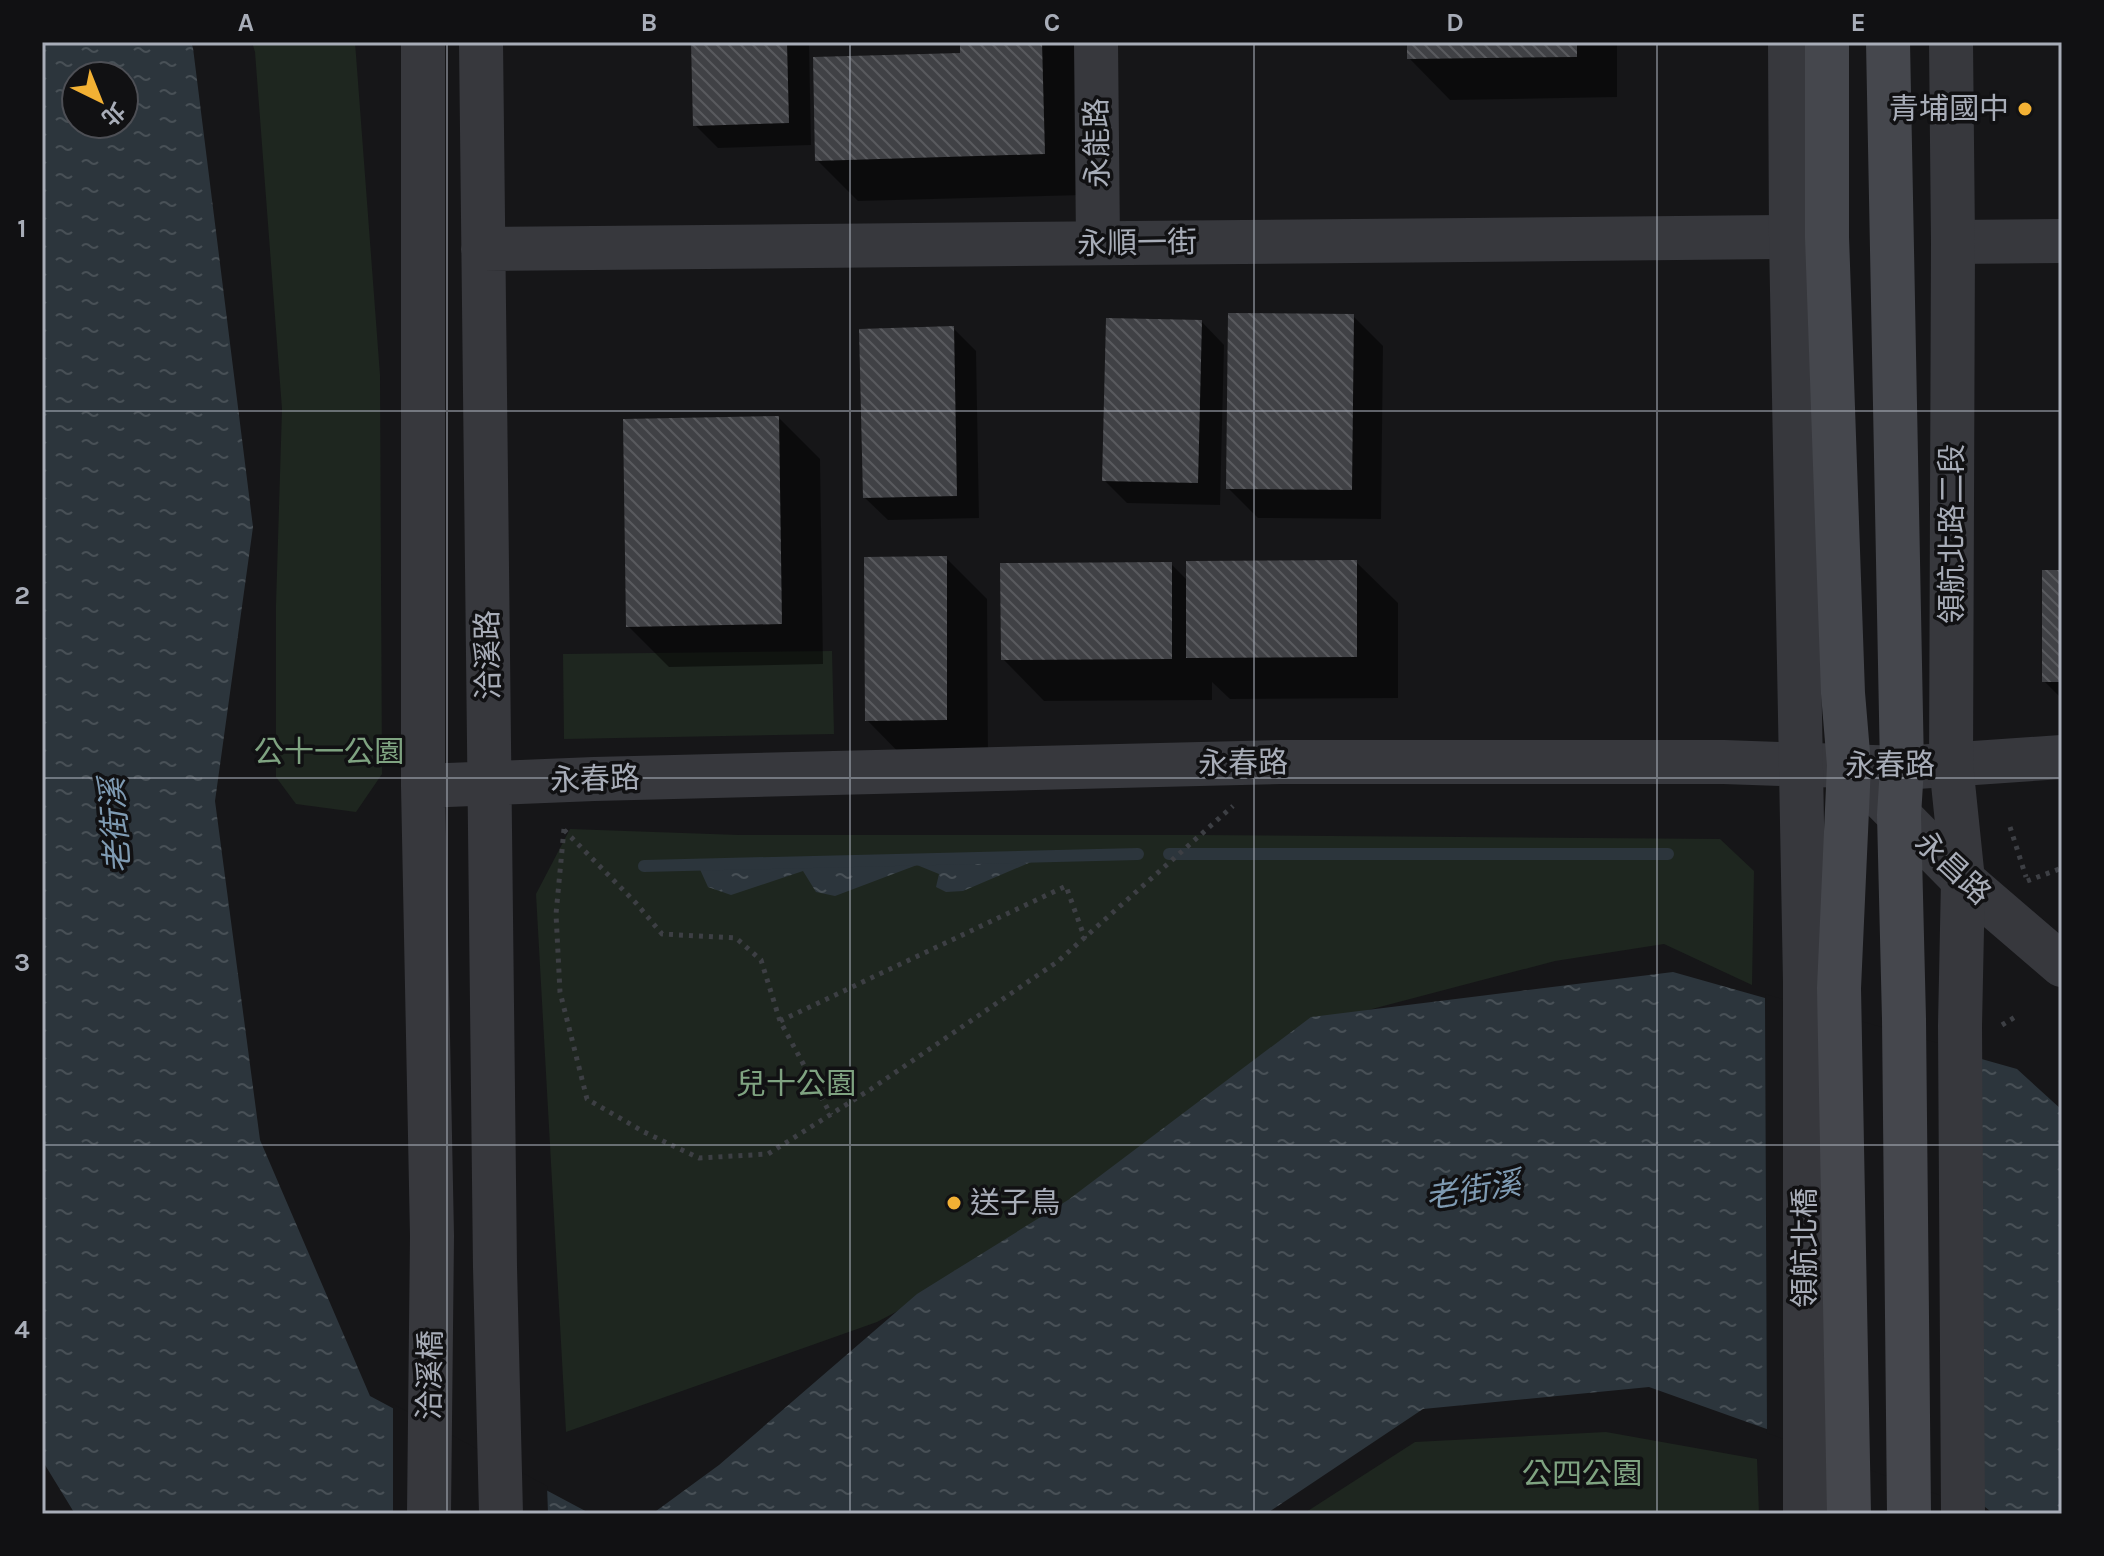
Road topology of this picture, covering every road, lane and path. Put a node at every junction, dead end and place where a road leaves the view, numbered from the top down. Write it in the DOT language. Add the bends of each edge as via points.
graph roads {
  1 [pos="423,42"];
  2 [pos="481,42"];
  3 [pos="1096,42"];
  4 [pos="1790,42"];
  5 [pos="1827,42"];
  6 [pos="1888,42"];
  7 [pos="1951,42"];
  8 [pos="1791,237"];
  9 [pos="2062,241"];
  10 [pos="1953,242"];
  11 [pos="1098,243"];
  12 [pos="483,249"];
  13 [pos="2062,757"];
  14 [pos="1951,764"];
  15 [pos="1849,765"];
  16 [pos="1801,766"];
  17 [pos="1902,768"];
  18 [pos="489,783"];
  19 [pos="423,786"];
  20 [pos="1235,804"];
  21 [pos="1899,815"];
  22 [pos="2010,827"];
  23 [pos="2062,868"];
  24 [pos="2026,879"];
  25 [pos="1963,880"];
  26 [pos="2021,893"];
  27 [pos="1085,939"];
  28 [pos="2062,965"];
  29 [pos="1822,985"];
  30 [pos="780,1021"];
  31 [pos="831,1115"];
  32 [pos="432,1236"];
  33 [pos="429,1514"];
  34 [pos="501,1514"];
  35 [pos="1805,1514"];
  36 [pos="1849,1514"];
  37 [pos="1909,1514"];
  38 [pos="1963,1514"];
  1 -- 19 [label="street, 洽溪路"];
  2 -- 12 [label="street, 洽溪路"];
  3 -- 11 [label="street, 永能路"];
  4 -- 8 [label="street"];
  5 -- 15 [label="main road" via="1827,237"];
  6 -- 17 [label="main road, 領航北路二段"];
  7 -- 10 [label="street, 領航北路二段"];
  8 -- 11 [label="street, 永順一街"];
  8 -- 16 [label="street"];
  9 -- 10 [label="street"];
  10 -- 14 [label="street, 領航北路二段"];
  11 -- 12 [label="street, 永順一街"];
  12 -- 18 [label="street, 洽溪路"];
  13 -- 14 [label="street, 永春路"];
  14 -- 17 [label="street, 永春路"];
  14 -- 25 [label="street, 領航北路二段"];
  15 -- 16 [label="street, 永春路"];
  15 -- 17 [label="street, 永春路"];
  15 -- 21 [label="street, 永昌路"];
  15 -- 29 [label="main road"];
  16 -- 18 [label="street, 永春路" via="1281,762"];
  16 -- 29 [label="street"];
  17 -- 21 [label="main road, 領航北路二段"];
  18 -- 19 [label="street, 永春路"];
  18 -- 34 [label="street, 洽溪路"];
  19 -- 32 [label="street, 洽溪路"];
  20 -- 27 [label="path"];
  21 -- 25 [label="street, 永昌路"];
  21 -- 37 [label="main road, 領航北路二段"];
  22 -- 24 [label="path"];
  23 -- 24 [label="path"];
  24 -- 26 [label="path"];
  25 -- 28 [label="street, 永昌路"];
  25 -- 38 [label="street, 領航北路二段"];
  27 -- 30 [label="path" via="1066,886"];
  27 -- 31 [label="path"];
  29 -- 35 [label="street, 領航北橋"];
  29 -- 36 [label="main road, 領航北橋"];
  30 -- 31 [label="path"];
  30 -- 31 [label="path" via="761,960 736,938 662,934 564,829 556,914 560,992 587,1099 699,1158 768,1154"];
  32 -- 33 [label="street, 洽溪橋"];
}
